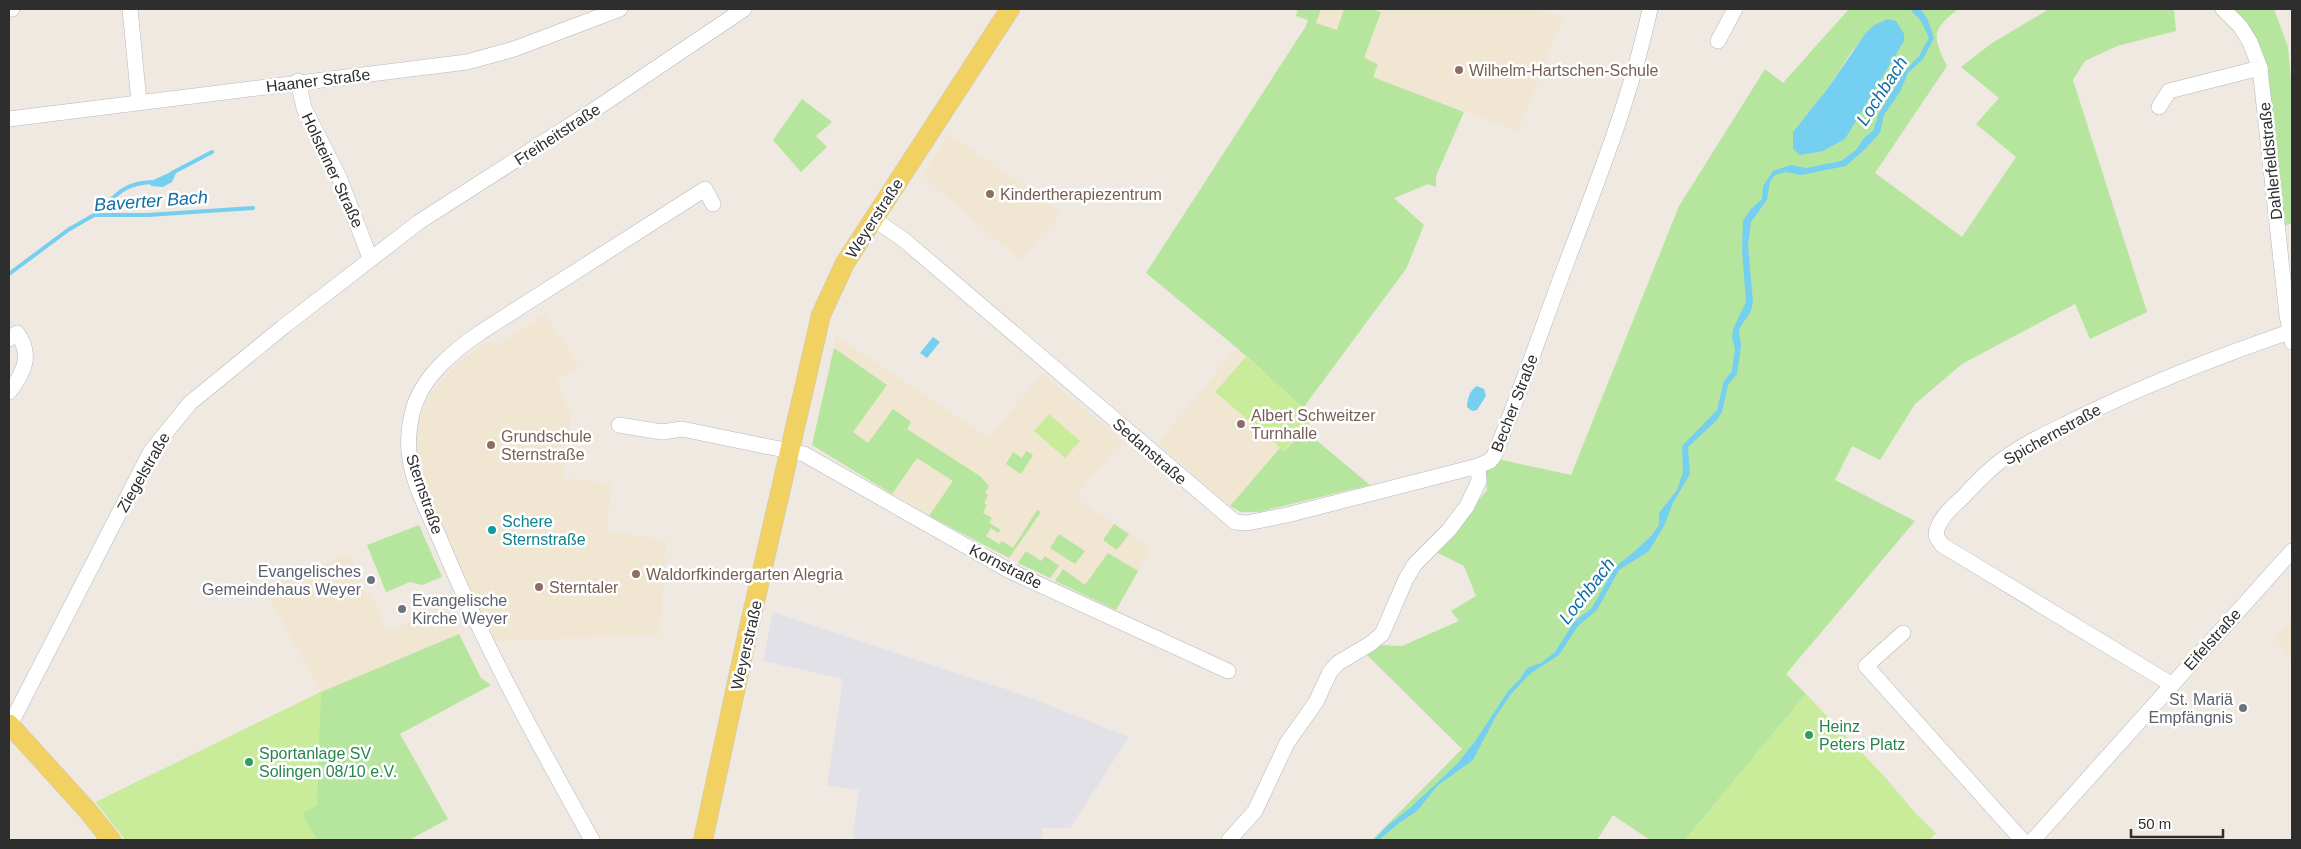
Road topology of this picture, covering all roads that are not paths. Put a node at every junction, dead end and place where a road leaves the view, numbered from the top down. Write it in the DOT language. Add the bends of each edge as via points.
graph roads {
  1 [pos="130,9"];
  2 [pos="620,9"];
  3 [pos="744,9"];
  4 [pos="1010,9"];
  5 [pos="1650,9"];
  6 [pos="1735,9"];
  7 [pos="2223,9"];
  8 [pos="1718,41"];
  9 [pos="2260,68"];
  10 [pos="298,81"];
  11 [pos="139,102"];
  12 [pos="2159,107"];
  13 [pos="9,119"];
  14 [pos="713,204"];
  15 [pos="874,219"];
  16 [pos="370,258"];
  17 [pos="2291,335"];
  18 [pos="13,336"];
  19 [pos="9,392"];
  20 [pos="619,425"];
  21 [pos="790,450"];
  22 [pos="1478,466"];
  23 [pos="2292,551"];
  24 [pos="1903,633"];
  25 [pos="1228,671"];
  26 [pos="2171,684"];
  27 [pos="9,725"];
  28 [pos="2037,839"];
  29 [pos="111,840"];
  30 [pos="592,840"];
  31 [pos="703,840"];
  32 [pos="1229,840"];
  33 [pos="2022,840"];
  1 -- 11 [label="street"];
  2 -- 10 [label="street, Haaner Straße" via="514,49 466,62"];
  3 -- 16 [label="street, Freiheitstraße" via="419,222"];
  4 -- 15 [label="main road, Weyerstraße"];
  5 -- 22 [label="street, Becher Straße" via="1616,130 1522,385 1494,456"];
  6 -- 8 [label="street"];
  7 -- 9 [label="street, Dahlerfeldstraße" via="2240,26"];
  9 -- 12 [label="street" via="2169,91"];
  9 -- 17 [label="street, Dahlerfeldstraße"];
  10 -- 11 [label="street, Haaner Straße"];
  10 -- 16 [label="street, Holsteiner Straße" via="304,108 339,177"];
  11 -- 13 [label="street, Haaner Straße"];
  14 -- 30 [label="street, Sternstraße" via="704,189 474,336 438,367 424,387 412,416 408,446 412,466 455,574 491,654"];
  15 -- 21 [label="main road, Weyerstraße" via="845,263 822,315"];
  15 -- 22 [label="street, Sedanstraße" via="904,240 1235,522 1247,523 1287,515"];
  16 -- 27 [label="street, Ziegelstraße" via="204,390 165,431 146,460"];
  17 -- 26 [label="street, Spichernstraße" via="2167,377 2022,447 1985,475 1937,526 1936,536 1942,545"];
  18 -- 19 [label="street" via="24,345 26,358 20,377"];
  20 -- 21 [label="street" via="662,432 682,429"];
  21 -- 25 [label="street, Kornstraße" via="804,454 1008,570"];
  21 -- 31 [label="main road, Weyerstraße"];
  22 -- 32 [label="street, Becher Straße" via="1479,481 1467,506 1449,530 1415,564 1382,634 1338,662 1330,672 1313,707 1287,743 1255,812"];
  23 -- 26 [label="street, Eifelstraße"];
  24 -- 33 [label="street" via="1866,666"];
  26 -- 28 [label="street, Eifelstraße"];
  27 -- 29 [label="main road"];
}
